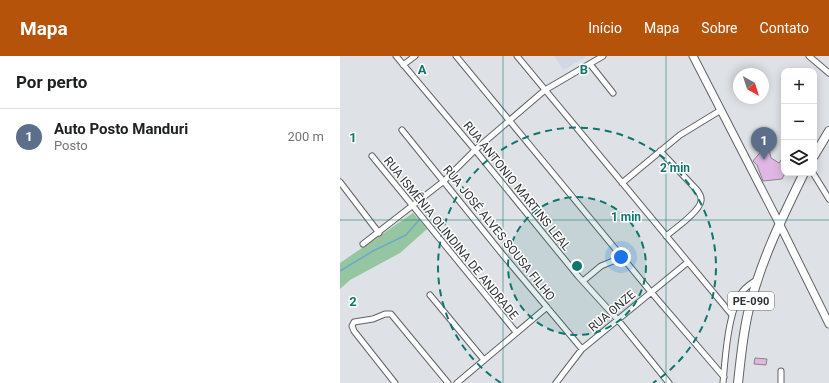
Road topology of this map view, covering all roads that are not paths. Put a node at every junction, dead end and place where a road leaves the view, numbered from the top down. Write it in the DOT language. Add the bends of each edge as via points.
graph roads {
  1 [pos="396,56"];
  2 [pos="415,56"];
  3 [pos="456,56"];
  4 [pos="516,56"];
  5 [pos="603,56"];
  6 [pos="693,56"];
  7 [pos="809,56"];
  8 [pos="590,64"];
  9 [pos="403,65"];
  10 [pos="829,72"];
  11 [pos="545,90"];
  12 [pos="612,93"];
  13 [pos="721,110"];
  14 [pos="510,121"];
  15 [pos="402,130"];
  16 [pos="829,131"];
  17 [pos="476,150"];
  18 [pos="660,151"];
  19 [pos="817,151"];
  20 [pos="372,156"];
  21 [pos="802,176"];
  22 [pos="815,176"];
  23 [pos="444,181"];
  24 [pos="340,182"];
  25 [pos="622,182"];
  26 [pos="829,200"];
  27 [pos="413,207"];
  28 [pos="779,223"];
  29 [pos="379,233"];
  30 [pos="666,236"];
  31 [pos="363,244"];
  32 [pos="622,257"];
  33 [pos="688,262"];
  34 [pos="757,279"];
  35 [pos="583,281"];
  36 [pos="651,292"];
  37 [pos="430,295"];
  38 [pos="547,307"];
  39 [pos="732,314"];
  40 [pos="618,320"];
  41 [pos="829,324"];
  42 [pos="516,332"];
  43 [pos="582,349"];
  44 [pos="484,360"];
  45 [pos="780,371"];
  46 [pos="724,377"];
  47 [pos="395,383"];
  48 [pos="448,383"];
  49 [pos="457,383"];
  50 [pos="556,383"];
  51 [pos="669,383"];
  52 [pos="723,383"];
  53 [pos="738,383"];
  54 [pos="781,383"];
  1 -- 9 [label="street, RUA ANTONIO MARTINS LEAL"];
  2 -- 9 [label="street"];
  3 -- 14 [label="street"];
  4 -- 11 [label="street"];
  5 -- 8 [label="street"];
  6 -- 13 [label="main road"];
  7 -- 10 [label="street"];
  8 -- 11 [label="street"];
  8 -- 12 [label="street"];
  9 -- 17 [label="street, RUA ANTONIO MARTINS LEAL"];
  11 -- 14 [label="street"];
  11 -- 25 [label="street"];
  13 -- 18 [label="street" via="689,128"];
  13 -- 28 [label="main road"];
  14 -- 17 [label="street"];
  14 -- 32 [label="street"];
  15 -- 23 [label="street, RUA JOSÉ ALVES SOUSA FILHO"];
  16 -- 19 [label="main road"];
  17 -- 23 [label="street"];
  17 -- 35 [label="street, RUA ANTONIO MARTINS LEAL"];
  18 -- 25 [label="street"];
  18 -- 30 [label="street" via="697,190 702,200 697,209"];
  20 -- 27 [label="street, RUA ISMÊNIA OLINDINA DE ANDRADE"];
  21 -- 28 [label="main road, PE-090"];
  22 -- 26 [label="street"];
  23 -- 27 [label="street"];
  23 -- 38 [label="street, RUA JOSÉ ALVES SOUSA FILHO"];
  24 -- 29 [label="street"];
  25 -- 30 [label="street"];
  27 -- 29 [label="street"];
  27 -- 42 [label="street, RUA ISMÊNIA OLINDINA DE ANDRADE"];
  28 -- 34 [label="main road, PE-090"];
  28 -- 41 [label="main road"];
  29 -- 31 [label="street"];
  30 -- 33 [label="street"];
  32 -- 35 [label="street" via="601,266"];
  32 -- 36 [label="street"];
  33 -- 36 [label="street, RUA ONZE"];
  33 -- 39 [label="street"];
  34 -- 39 [label="street" via="742,292"];
  34 -- 53 [label="main road, PE-090" via="744,330"];
  35 -- 40 [label="street, RUA ANTONIO MARTINS LEAL"];
  36 -- 40 [label="street, RUA ONZE"];
  36 -- 46 [label="street"];
  37 -- 44 [label="street"];
  38 -- 42 [label="street"];
  38 -- 43 [label="street, RUA JOSÉ ALVES SOUSA FILHO"];
  39 -- 46 [label="street"];
  40 -- 43 [label="street, RUA ONZE"];
  40 -- 51 [label="street, RUA ANTONIO MARTINS LEAL"];
  42 -- 44 [label="street"];
  43 -- 50 [label="street, RUA ONZE"];
  44 -- 49 [label="street"];
  45 -- 54 [label="street"];
  46 -- 52 [label="street"];
  47 -- 48 [label="street" via="354,331 352,326 357,321 373,319 388,313"];
}
